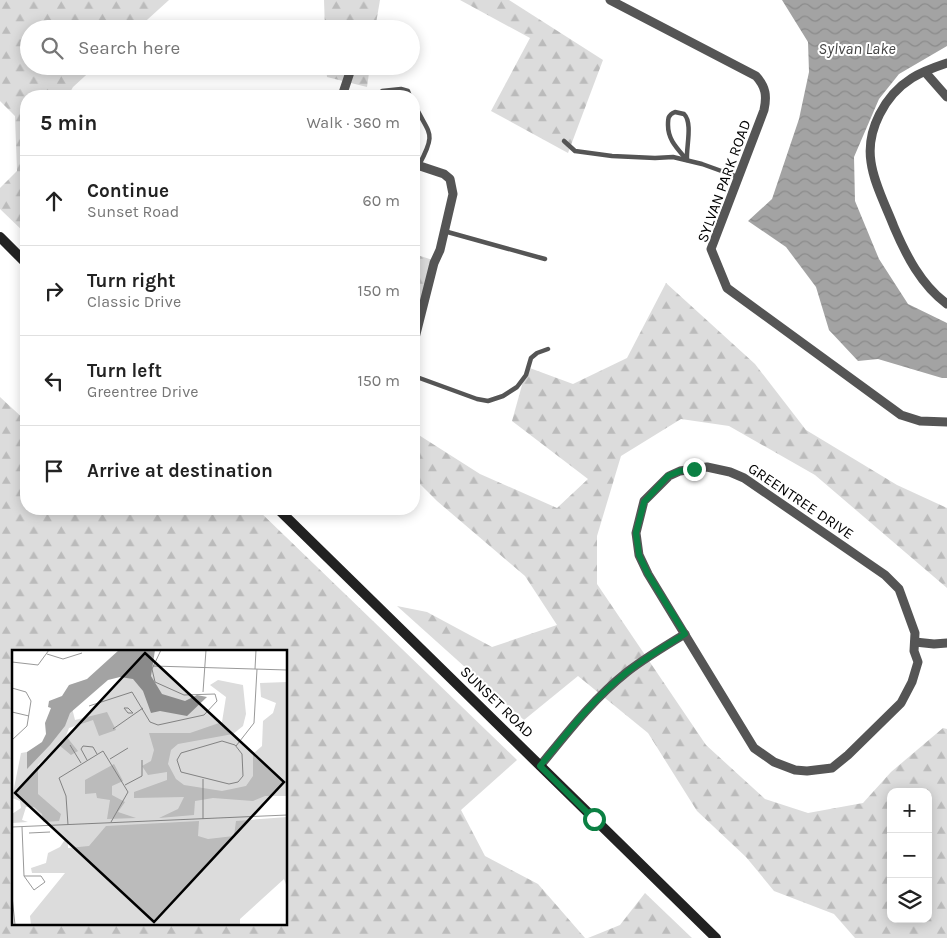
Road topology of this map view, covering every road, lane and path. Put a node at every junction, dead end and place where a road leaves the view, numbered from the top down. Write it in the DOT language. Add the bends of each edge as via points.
graph roads {
  1 [pos="610,0"];
  2 [pos="947,63"];
  3 [pos="925,72"];
  4 [pos="349,75"];
  5 [pos="344,90"];
  6 [pos="947,97"];
  7 [pos="420,118"];
  8 [pos="564,141"];
  9 [pos="420,160"];
  10 [pos="687,160"];
  11 [pos="420,166"];
  12 [pos="738,177"];
  13 [pos="444,231"];
  14 [pos="0,237"];
  15 [pos="20,257"];
  16 [pos="545,259"];
  17 [pos="947,304"];
  18 [pos="420,320"];
  19 [pos="548,348"];
  20 [pos="420,378"];
  21 [pos="947,422"];
  22 [pos="284,515"];
  23 [pos="685,634"];
  24 [pos="916,642"];
  25 [pos="947,643"];
  26 [pos="540,766"];
  27 [pos="716,938"];
  1 -- 12 [label="street, SYLVAN PARK ROAD" via="756,76 762,83 766,92 764,110"];
  2 -- 3 [label="street"];
  3 -- 6 [label="street"];
  3 -- 17 [label="street" via="901,86 880,114 870,142 871,163 886,208 907,254 922,281"];
  4 -- 5 [label="street"];
  7 -- 9 [label="lane" via="430,131 428,149"];
  8 -- 10 [label="lane" via="575,151 590,154"];
  10 -- 10 [label="lane" via="670,138 668,118 675,112 684,114 690,123"];
  10 -- 12 [label="lane"];
  11 -- 13 [label="street" via="450,179 452,203"];
  12 -- 21 [label="street, SYLVAN PARK ROAD" via="711,249 727,288 901,415 910,420"];
  13 -- 16 [label="lane"];
  13 -- 18 [label="street"];
  14 -- 15 [label="street"];
  19 -- 20 [label="lane" via="531,358 526,375 517,387 488,401"];
  22 -- 26 [label="street, SUNSET ROAD"];
  23 -- 24 [label="street, GREENTREE DRIVE" via="754,748 784,766 807,771 832,768 895,710 914,676 918,662 914,651"];
  23 -- 24 [label="street, GREENTREE DRIVE" via="648,574 639,555 636,533 644,502 668,476 707,467 744,478 885,574 899,589"];
  23 -- 26 [label="street" via="620,678 581,716"];
  24 -- 25 [label="street"];
  26 -- 27 [label="street, SUNSET ROAD"];
}
